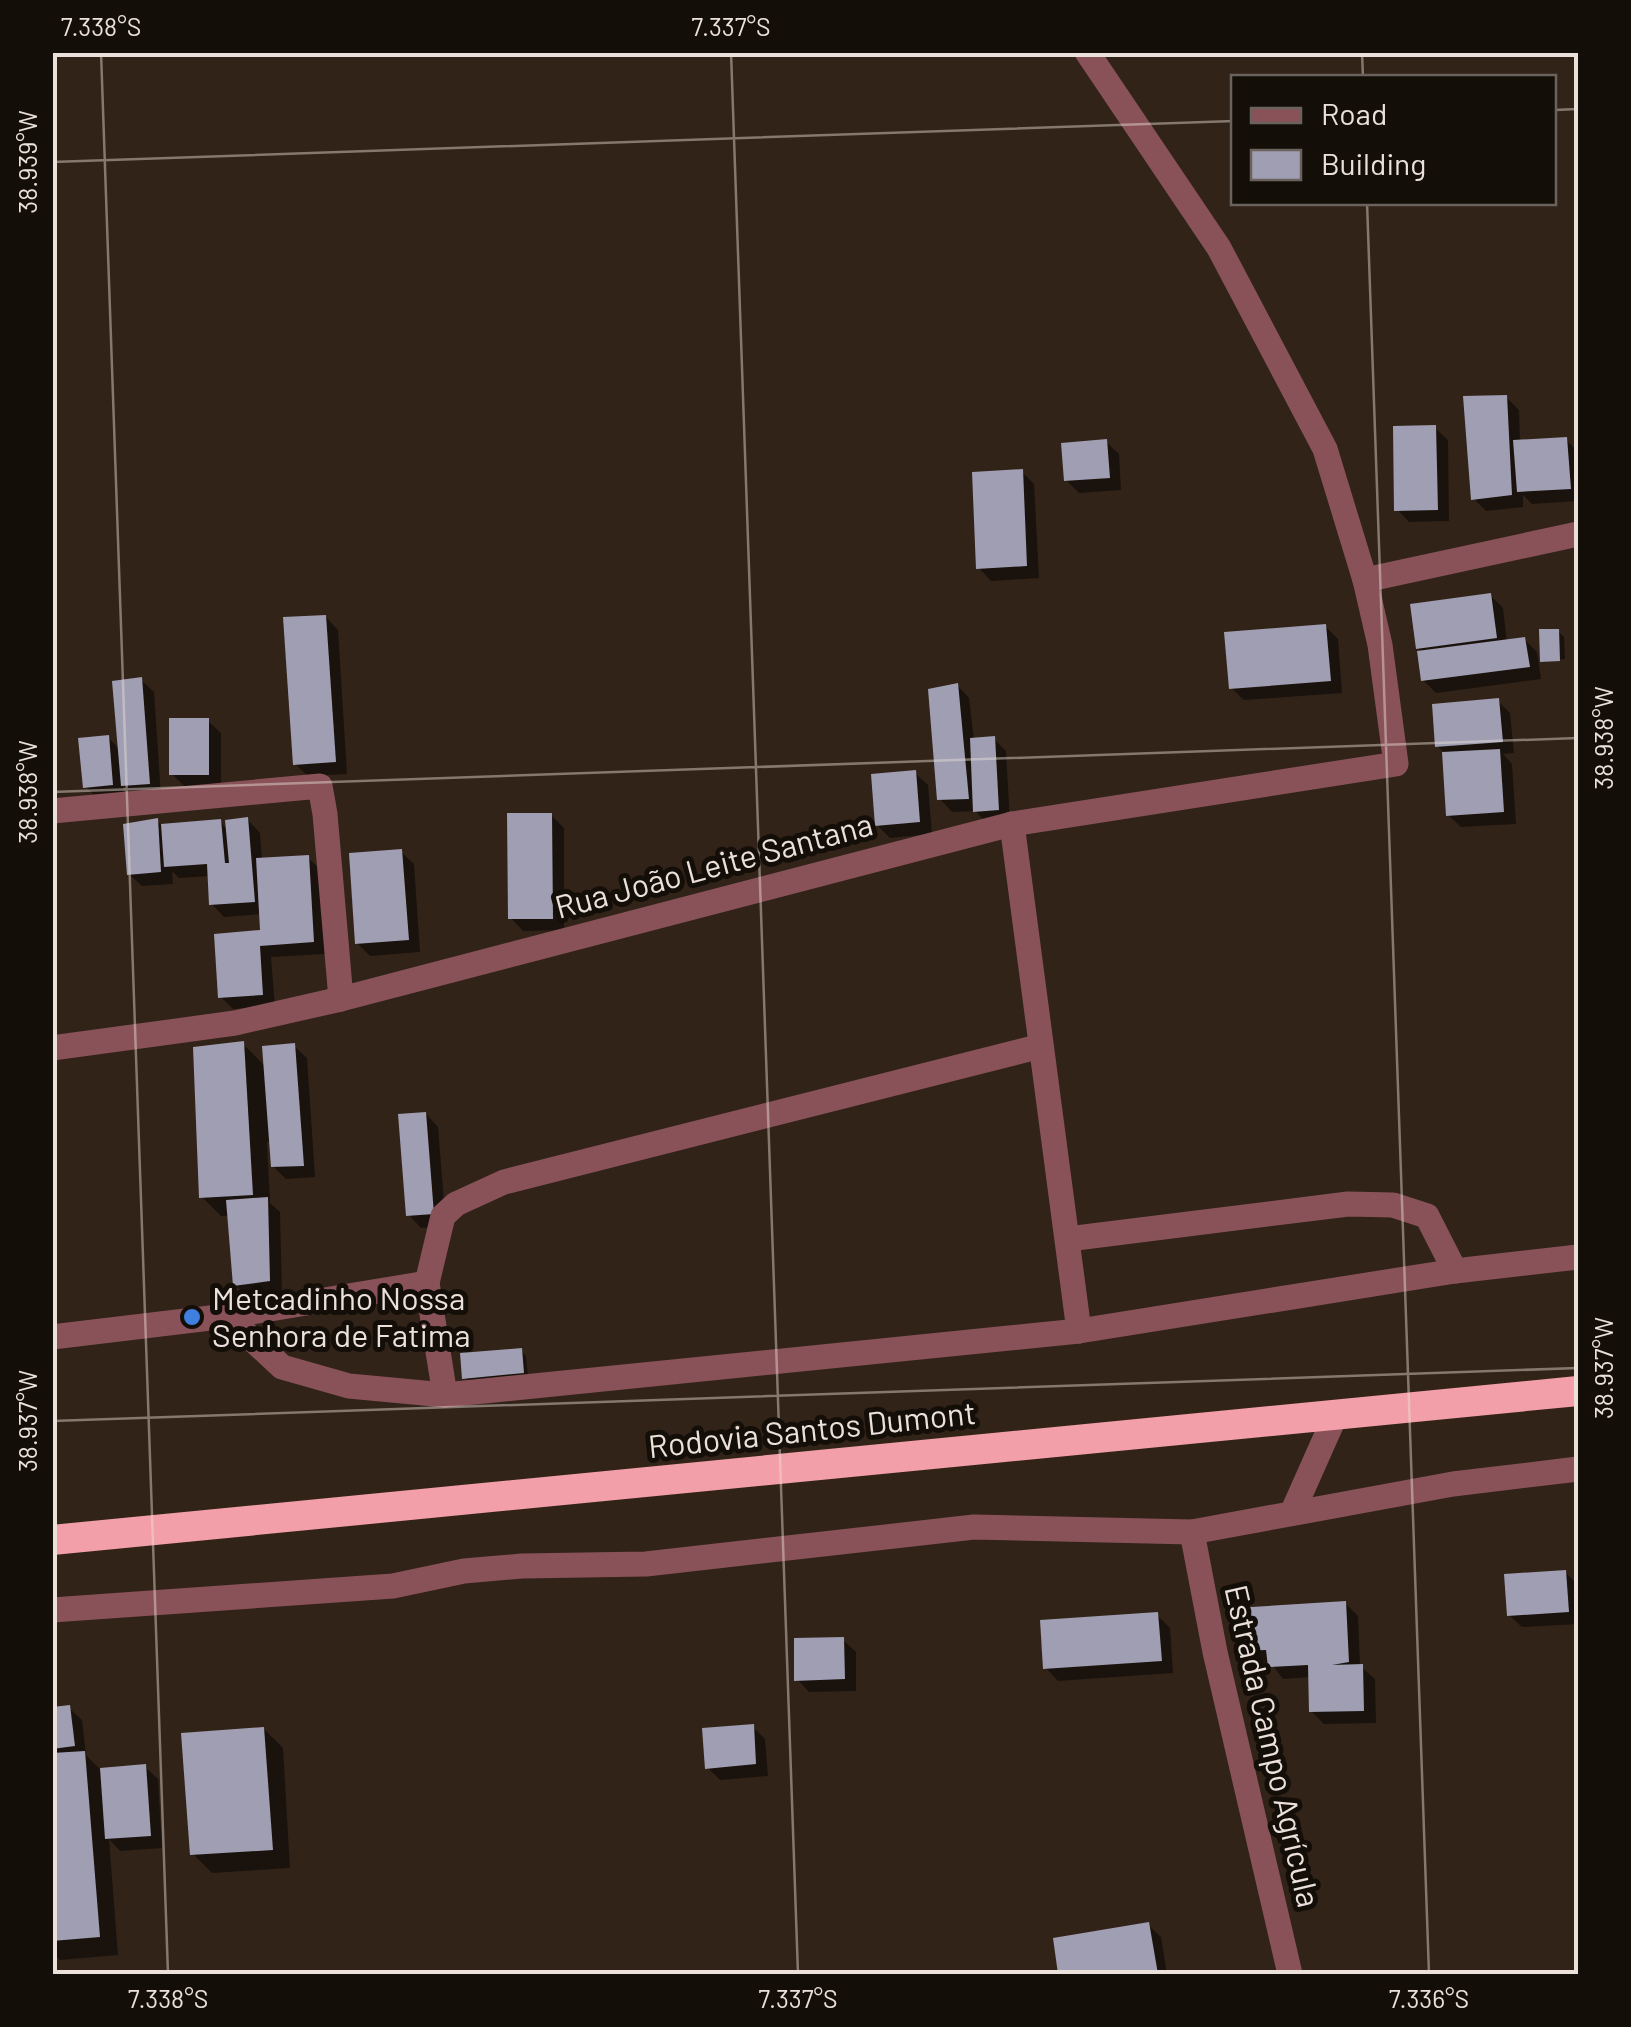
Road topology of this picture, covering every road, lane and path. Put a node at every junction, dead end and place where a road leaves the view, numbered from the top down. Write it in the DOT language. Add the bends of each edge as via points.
graph roads {
  1 [pos="1088,52"];
  2 [pos="1578,534"];
  3 [pos="1364,580"];
  4 [pos="52,812"];
  5 [pos="1012,824"];
  6 [pos="340,999"];
  7 [pos="1041,1046"];
  8 [pos="52,1048"];
  9 [pos="1068,1239"];
  10 [pos="1578,1257"];
  11 [pos="1455,1271"];
  12 [pos="428,1283"];
  13 [pos="227,1316"];
  14 [pos="1079,1331"];
  15 [pos="52,1337"];
  16 [pos="1578,1390"];
  17 [pos="444,1395"];
  18 [pos="1336,1414"];
  19 [pos="1578,1469"];
  20 [pos="1292,1513"];
  21 [pos="1192,1532"];
  22 [pos="52,1540"];
  23 [pos="52,1610"];
  24 [pos="1290,1974"];
  1 -- 3 [label="street" via="1219,248 1287,371 1325,449"];
  2 -- 3 [label="street"];
  3 -- 5 [label="street, Rua João Leite Santana" via="1396,764"];
  4 -- 6 [label="street" via="320,786"];
  5 -- 6 [label="street, Rua João Leite Santana"];
  5 -- 7 [label="street"];
  6 -- 8 [label="street, Rua João Leite Santana" via="235,1022"];
  7 -- 9 [label="street"];
  7 -- 12 [label="street" via="504,1182 443,1216"];
  9 -- 11 [label="street" via="1348,1204 1393,1205 1426,1216"];
  9 -- 14 [label="street"];
  10 -- 11 [label="street"];
  11 -- 14 [label="street"];
  12 -- 13 [label="street"];
  12 -- 17 [label="street"];
  13 -- 15 [label="street"];
  13 -- 17 [label="street" via="282,1367 349,1386"];
  14 -- 17 [label="street"];
  16 -- 18 [label="highway, Rodovia Santos Dumont"];
  18 -- 20 [label="street"];
  18 -- 22 [label="highway, Rodovia Santos Dumont"];
  19 -- 20 [label="street"];
  20 -- 21 [label="street"];
  21 -- 23 [label="street" via="974,1527 646,1564 522,1566 392,1586"];
  21 -- 24 [label="street, Estrada Campo Agrícula"];
}
